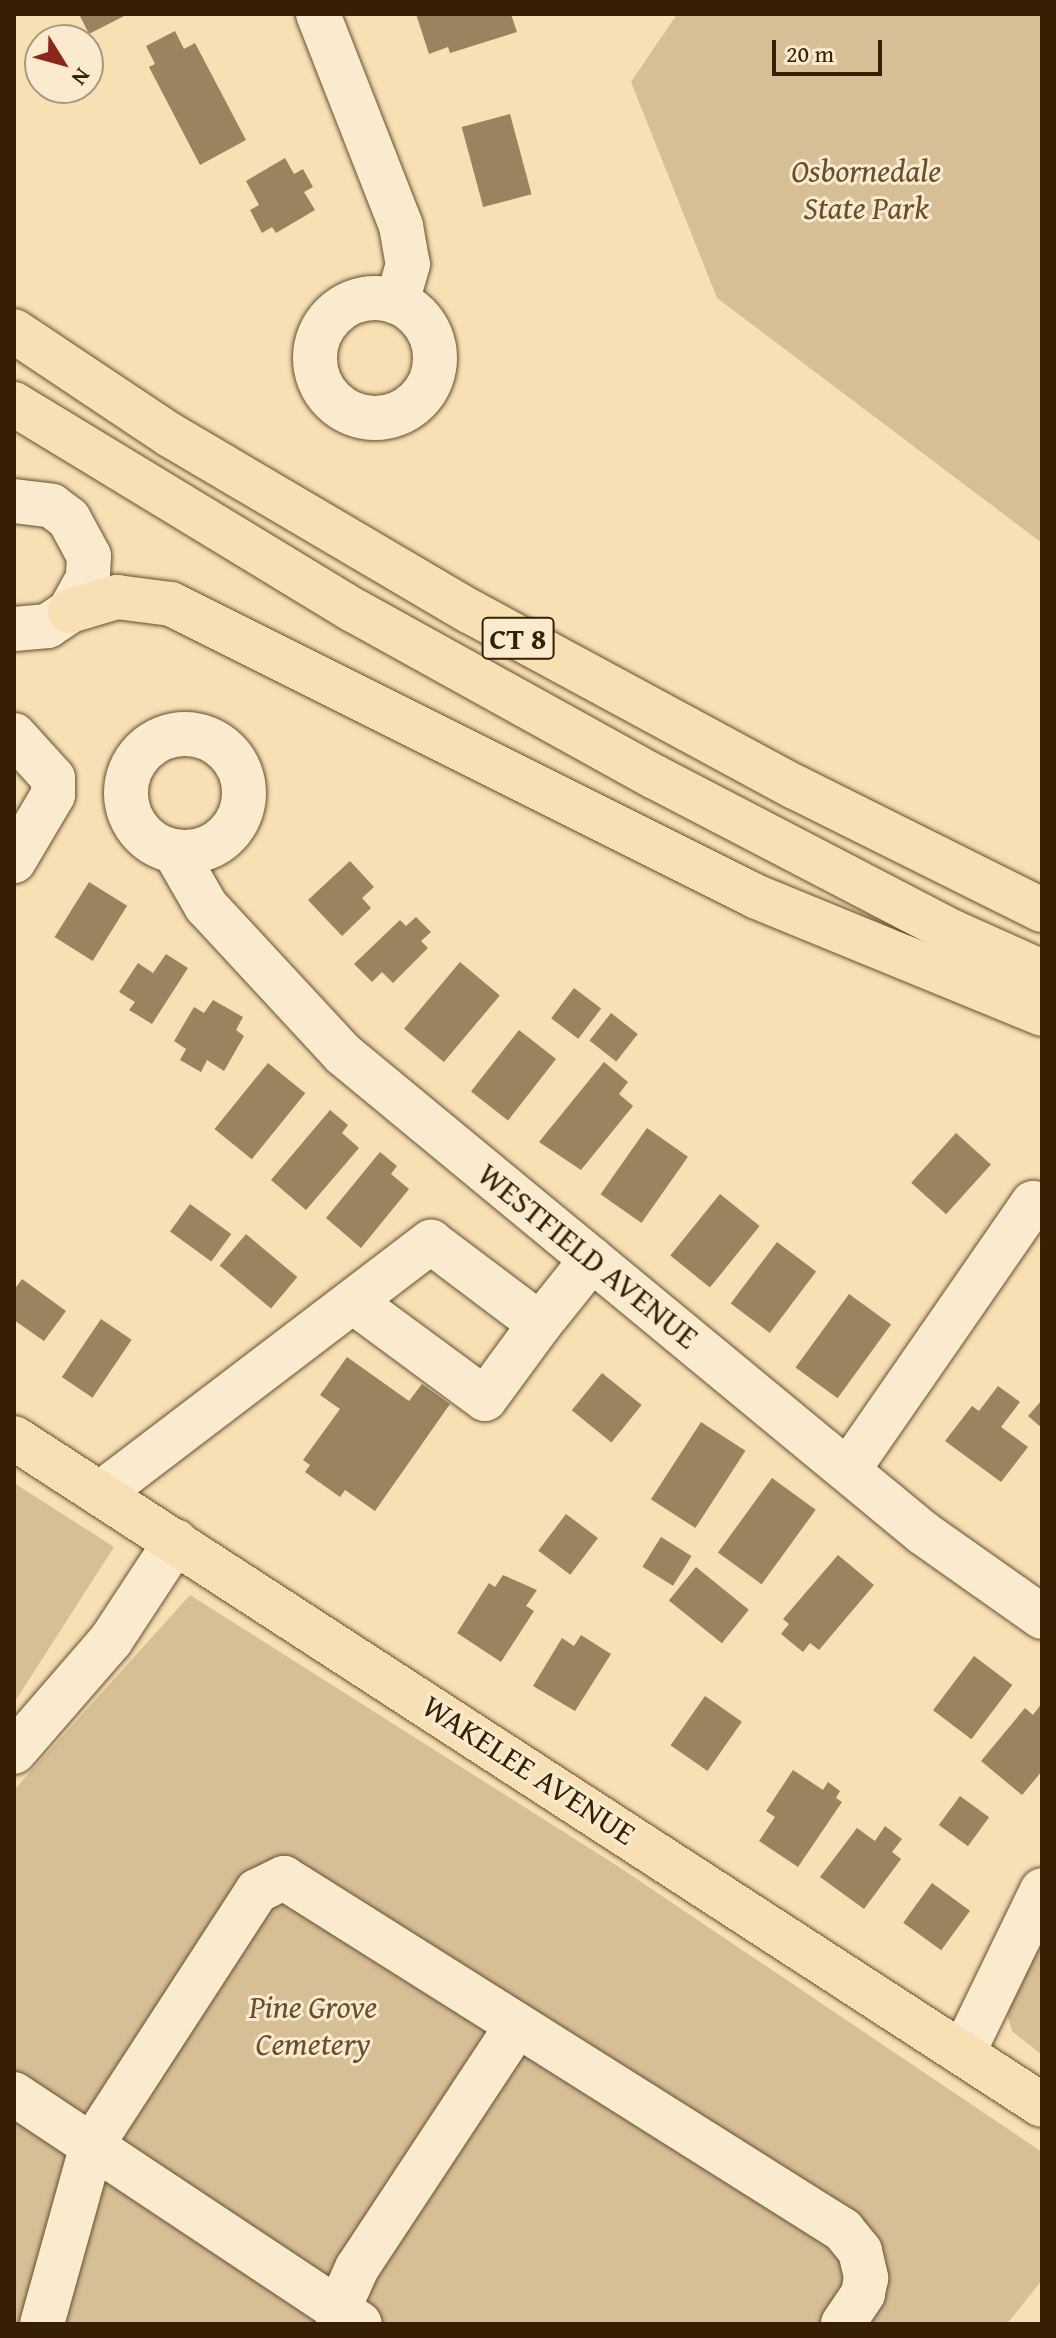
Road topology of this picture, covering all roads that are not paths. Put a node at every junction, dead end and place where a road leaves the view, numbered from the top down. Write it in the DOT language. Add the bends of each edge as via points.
graph roads {
  1 [pos="318,14"];
  2 [pos="397,302"];
  3 [pos="14,331"];
  4 [pos="14,404"];
  5 [pos="14,501"];
  6 [pos="70,611"];
  7 [pos="14,629"];
  8 [pos="14,735"];
  9 [pos="176,854"];
  10 [pos="14,861"];
  11 [pos="1042,910"];
  12 [pos="1042,972"];
  13 [pos="1042,1014"];
  14 [pos="1033,1203"];
  15 [pos="592,1259"];
  16 [pos="355,1303"];
  17 [pos="540,1324"];
  18 [pos="14,1438"];
  19 [pos="848,1470"];
  20 [pos="101,1493"];
  21 [pos="176,1541"];
  22 [pos="1042,1617"];
  23 [pos="14,1752"];
  24 [pos="1042,1890"];
  25 [pos="517,2025"];
  26 [pos="963,2053"];
  27 [pos="14,2094"];
  28 [pos="1042,2105"];
  29 [pos="92,2145"];
  30 [pos="345,2319"];
  31 [pos="42,2324"];
  32 [pos="843,2324"];
  1 -- 2 [label="street" via="401,226 408,264"];
  3 -- 11 [label="main road, CT 8" via="170,435 471,612 795,787"];
  4 -- 12 [label="main road, CT 8" via="355,611 641,770 953,932"];
  5 -- 6 [label="street" via="52,506 82,536 88,578"];
  6 -- 7 [label="street" via="48,626"];
  6 -- 13 [label="main road" via="117,597 171,604 757,897"];
  8 -- 10 [label="street" via="53,778 53,795"];
  9 -- 15 [label="street, WESTFIELD AVENUE" via="213,914 343,1054"];
  14 -- 19 [label="street"];
  15 -- 17 [label="street"];
  15 -- 19 [label="street, WESTFIELD AVENUE"];
  16 -- 17 [label="street" via="431,1242"];
  16 -- 17 [label="street" via="485,1399"];
  16 -- 20 [label="street"];
  18 -- 20 [label="main road, WAKELEE AVENUE"];
  19 -- 22 [label="street, WESTFIELD AVENUE" via="923,1533"];
  20 -- 21 [label="main road, WAKELEE AVENUE"];
  21 -- 23 [label="street" via="111,1640"];
  21 -- 26 [label="main road, WAKELEE AVENUE"];
  24 -- 26 [label="street"];
  25 -- 29 [label="street" via="284,1878 257,1891"];
  25 -- 30 [label="street" via="357,2268"];
  25 -- 32 [label="street" via="843,2230 860,2251 866,2278 863,2294"];
  26 -- 28 [label="main road, WAKELEE AVENUE"];
  27 -- 29 [label="street"];
  29 -- 30 [label="street"];
  29 -- 31 [label="street"];
}
